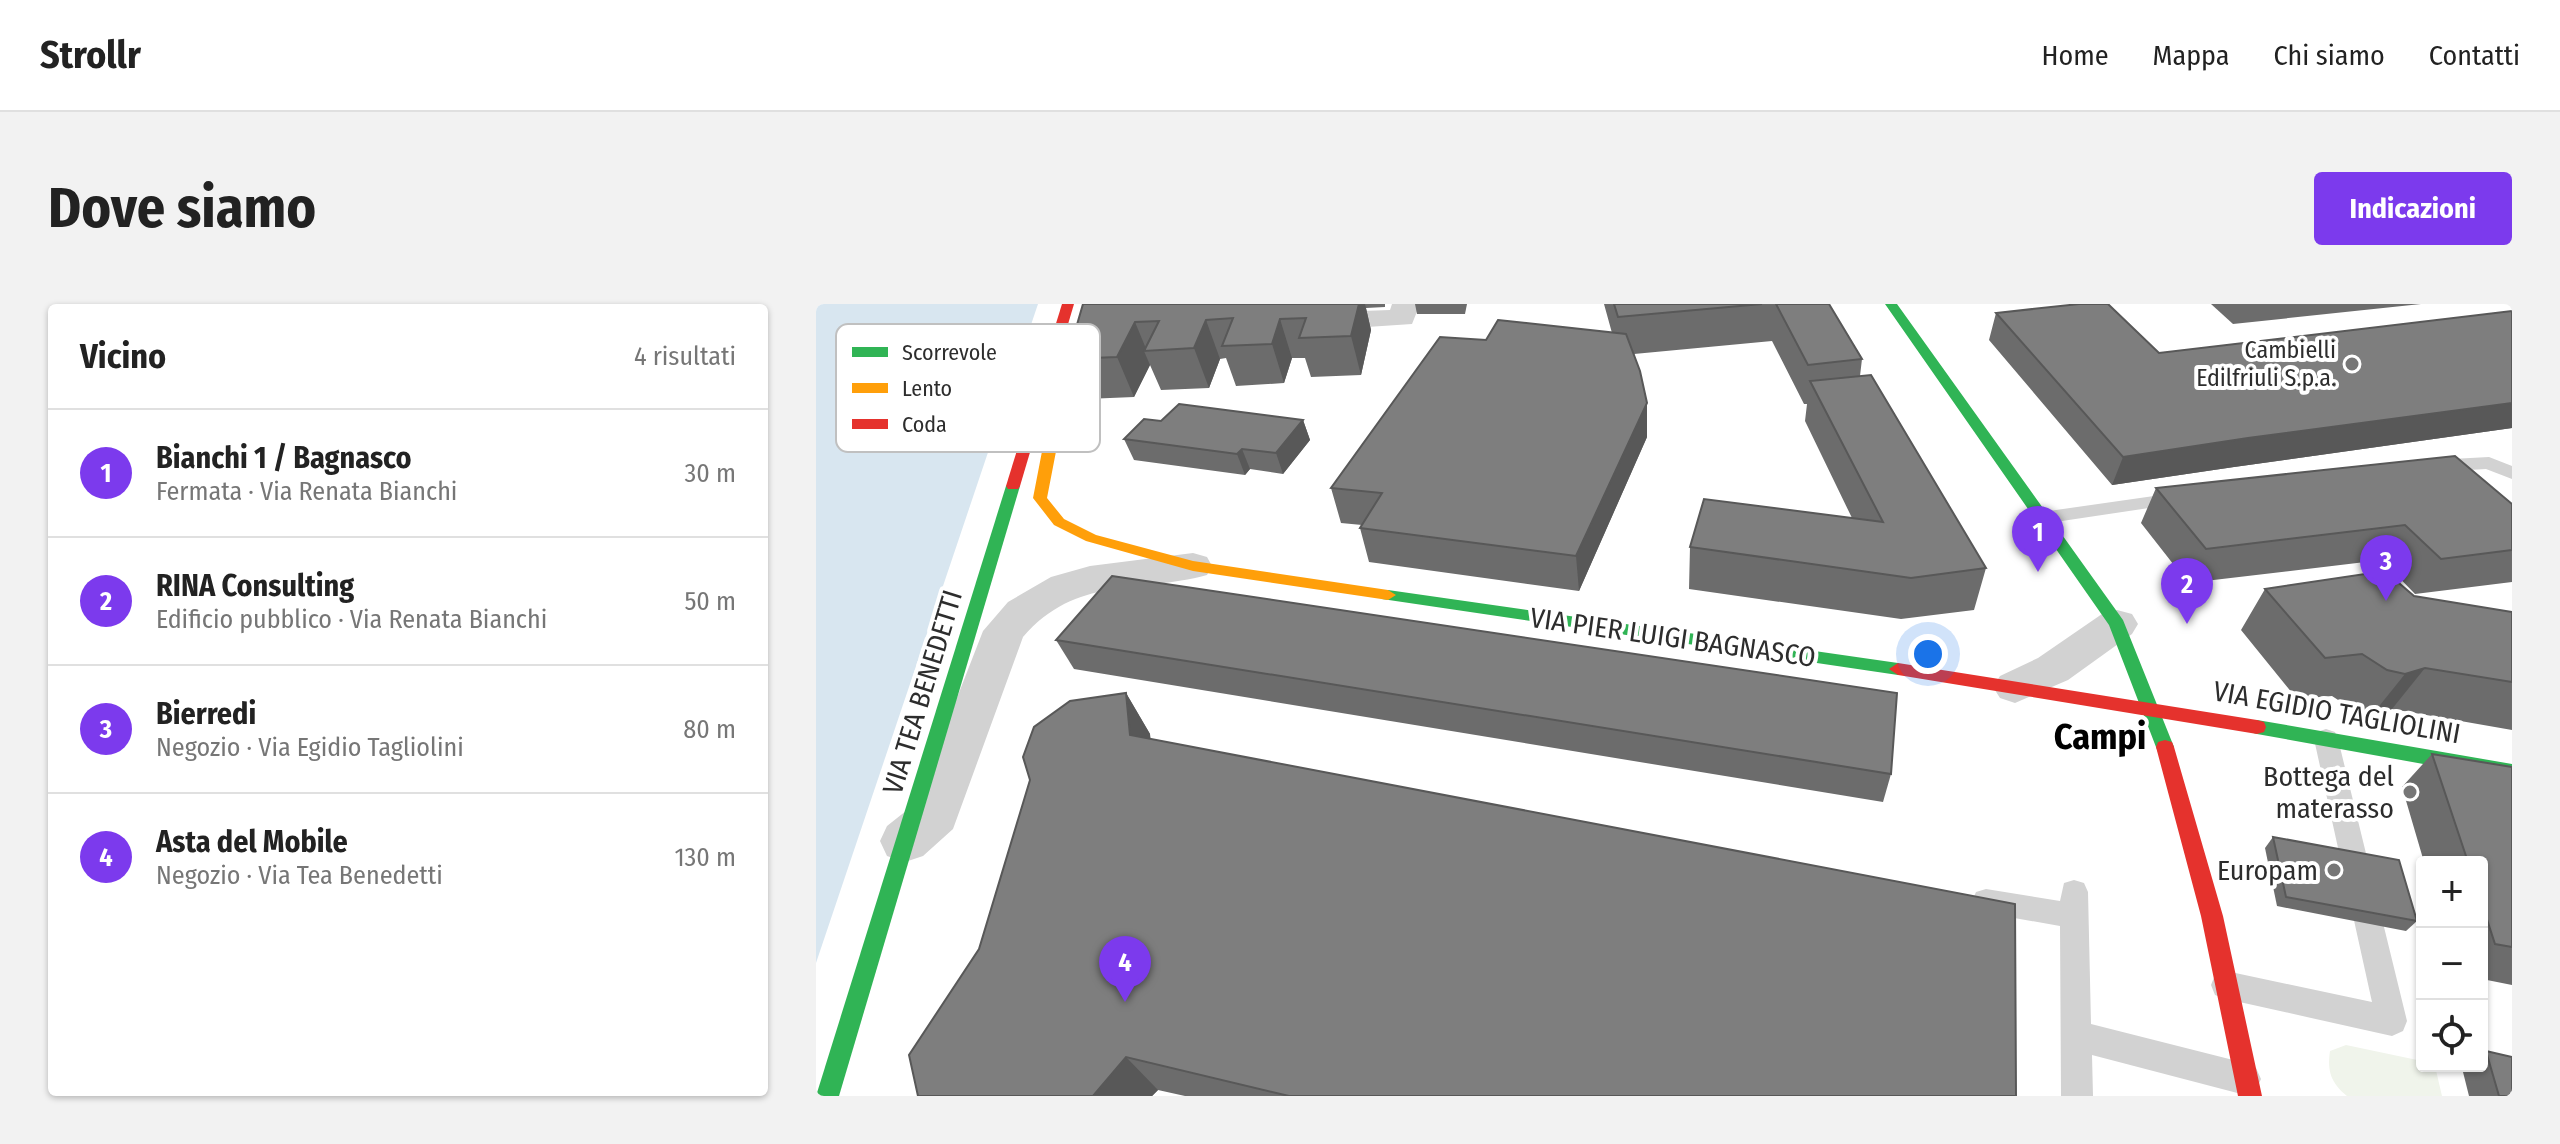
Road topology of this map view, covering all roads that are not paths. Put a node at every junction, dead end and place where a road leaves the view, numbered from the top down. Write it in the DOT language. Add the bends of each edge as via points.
graph roads {
  1 [pos="1068,304"];
  2 [pos="1406,304"];
  3 [pos="1891,304"];
  4 [pos="1282,323"];
  5 [pos="1062,324"];
  6 [pos="1024,452"];
  7 [pos="1049,452"];
  8 [pos="2411,469"];
  9 [pos="2512,473"];
  10 [pos="2208,494"];
  11 [pos="2042,518"];
  12 [pos="1193,566"];
  13 [pos="2117,624"];
  14 [pos="2015,687"];
  15 [pos="2152,710"];
  16 [pos="2326,739"];
  17 [pos="2512,772"];
  18 [pos="905,841"];
  19 [pos="1965,897"];
  20 [pos="2226,985"];
  21 [pos="2078,1036"];
  22 [pos="2249,1088"];
  23 [pos="827,1096"];
  24 [pos="2077,1096"];
  1 -- 5 [label="street, VIA TEA BENEDETTI"];
  2 -- 4 [label="street" via="1402,318"];
  3 -- 11 [label="street"];
  6 -- 18 [label="street, VIA TEA BENEDETTI"];
  7 -- 12 [label="street, VIA PIER LUIGI BAGNASCO" via="1040,498 1059,522 1091,538"];
  8 -- 9 [label="lane" via="2489,463"];
  10 -- 11 [label="lane"];
  11 -- 13 [label="street"];
  12 -- 14 [label="street, VIA PIER LUIGI BAGNASCO"];
  12 -- 18 [label="street, VIA PIER LUIGI BAGNASCO" via="1083,579 1020,610 1004,631 936,815"];
  13 -- 14 [label="street" via="2053,669"];
  13 -- 15 [label="street"];
  14 -- 15 [label="street, VIA PIER LUIGI BAGNASCO"];
  15 -- 16 [label="street, VIA EGIDIO TAGLIOLINI"];
  15 -- 20 [label="street" via="2187,819"];
  16 -- 17 [label="street, VIA EGIDIO TAGLIOLINI"];
  16 -- 20 [label="lane" via="2392,1021"];
  18 -- 23 [label="street, VIA TEA BENEDETTI"];
  19 -- 21 [label="lane" via="2074,904"];
  20 -- 22 [label="street"];
  21 -- 22 [label="lane"];
  21 -- 24 [label="lane"];
}
